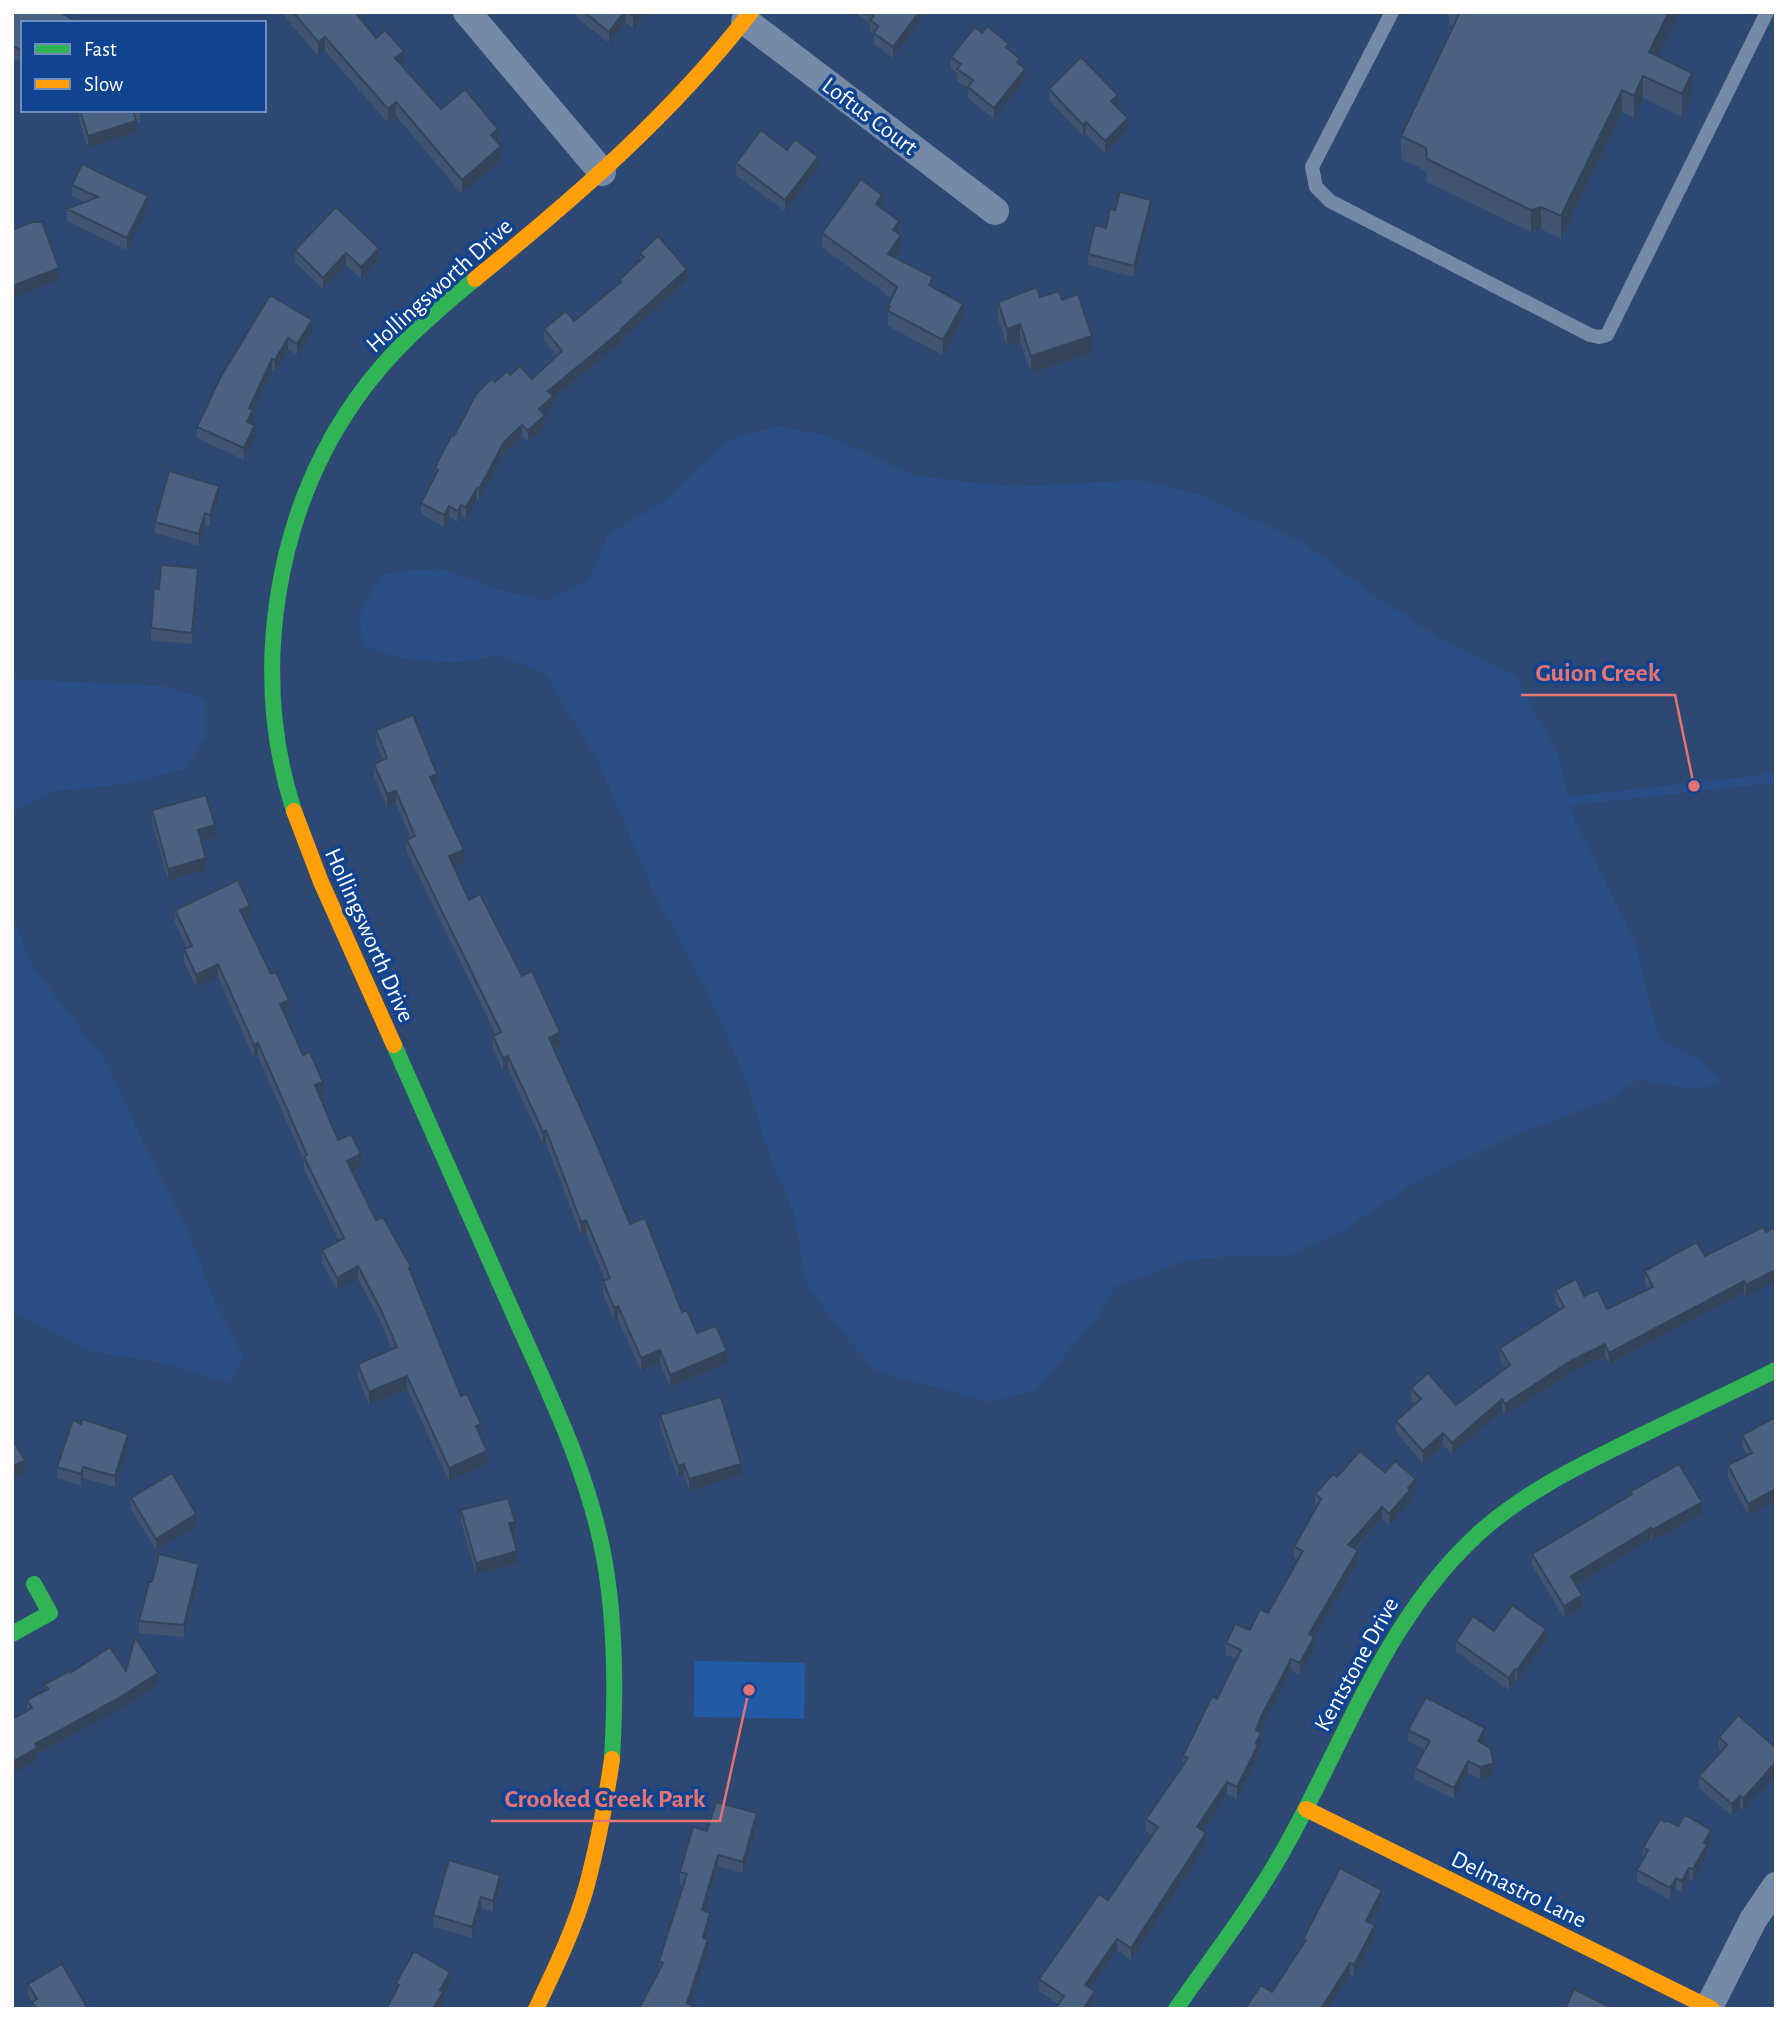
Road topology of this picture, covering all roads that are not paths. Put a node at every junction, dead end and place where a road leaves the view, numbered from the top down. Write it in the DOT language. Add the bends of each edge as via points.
graph roads {
  1 [pos="467,12"];
  2 [pos="1392,12"];
  3 [pos="1767,12"];
  4 [pos="748,17"];
  5 [pos="603,173"];
  6 [pos="995,211"];
  7 [pos="1776,1370"];
  8 [pos="34,1584"];
  9 [pos="12,1634"];
  10 [pos="1306,1809"];
  11 [pos="1776,1885"];
  12 [pos="1710,2008"];
  13 [pos="536,2009"];
  14 [pos="1176,2009"];
  1 -- 5 [label="street"];
  2 -- 3 [label="lane" via="1312,167 1316,187 1330,201 1598,337 1607,335"];
  4 -- 5 [label="street, Hollingsworth Drive" via="675,104"];
  4 -- 6 [label="street, Loftus Court"];
  5 -- 13 [label="street, Hollingsworth Drive" via="422,325 355,401 326,450 295,523 280,584 272,650 278,747 300,828 558,1413 589,1499 606,1572 616,1680 609,1789 584,1896"];
  7 -- 10 [label="street, Kentstone Drive" via="1548,1482 1468,1543 1401,1623"];
  8 -- 9 [label="street" via="50,1613"];
  10 -- 12 [label="street, Delmastro Lane"];
  10 -- 14 [label="street, Kentstone Drive" via="1262,1885"];
  11 -- 12 [label="street" via="1753,1920"];
}
